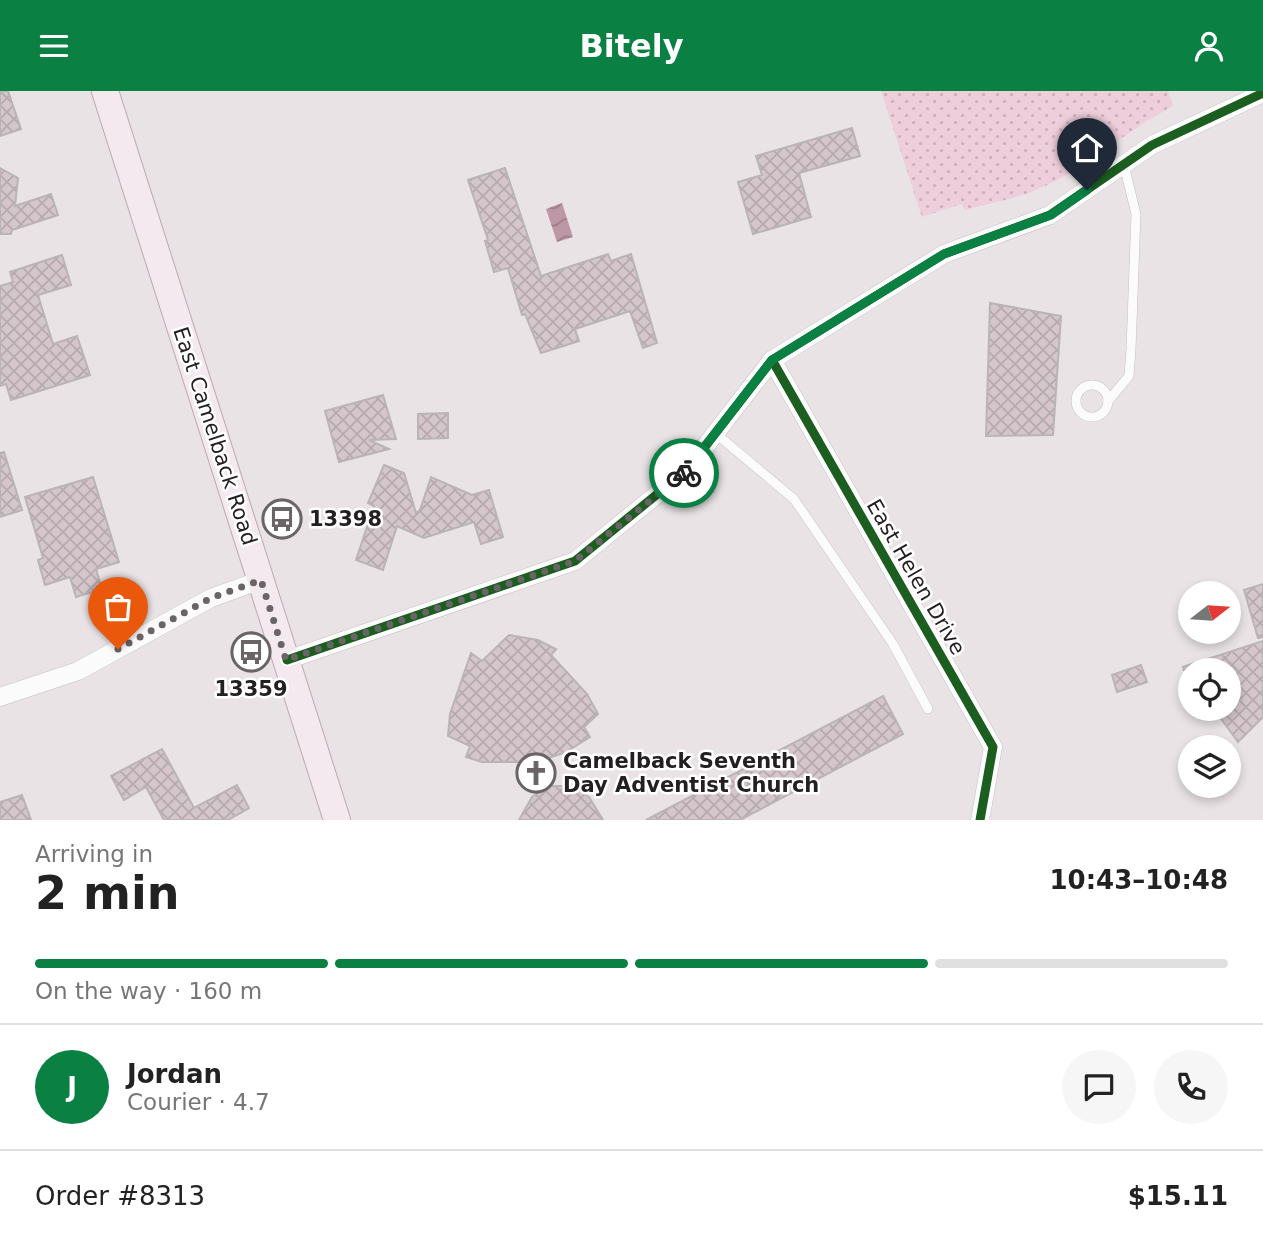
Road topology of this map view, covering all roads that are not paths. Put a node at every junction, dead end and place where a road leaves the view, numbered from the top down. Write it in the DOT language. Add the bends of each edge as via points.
graph roads {
  1 [pos="105,91"];
  2 [pos="1263,93"];
  3 [pos="1124,165"];
  4 [pos="772,360"];
  5 [pos="1108,401"];
  6 [pos="715,433"];
  7 [pos="261,580"];
  8 [pos="286,660"];
  9 [pos="0,697"];
  10 [pos="928,709"];
  11 [pos="337,820"];
  12 [pos="980,820"];
  1 -- 7 [label="main road, East Camelback Road"];
  2 -- 3 [label="street" via="1152,145"];
  3 -- 4 [label="street" via="1051,215 944,254"];
  3 -- 5 [label="lane" via="1136,214 1131,349 1129,376"];
  4 -- 6 [label="street"];
  4 -- 12 [label="street, East Helen Drive" via="993,747"];
  6 -- 8 [label="street" via="687,470 575,561"];
  6 -- 10 [label="lane" via="794,499 893,644"];
  7 -- 8 [label="main road, East Camelback Road"];
  7 -- 9 [label="street" via="211,598 78,671"];
  8 -- 11 [label="main road, East Camelback Road"];
}
